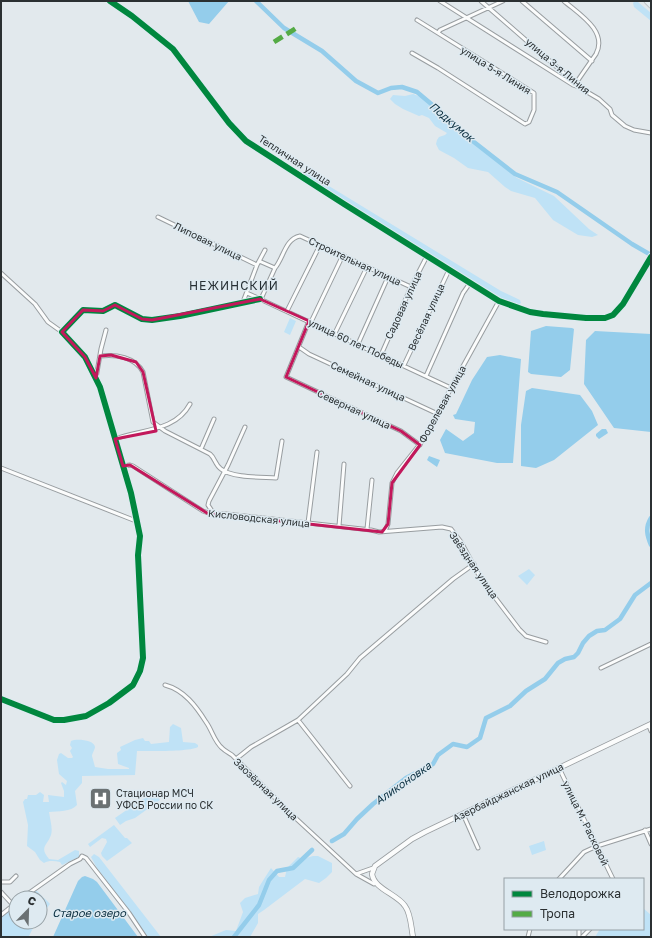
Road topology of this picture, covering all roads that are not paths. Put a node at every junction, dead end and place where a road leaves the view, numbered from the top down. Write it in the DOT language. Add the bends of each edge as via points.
graph roads {
  1 [pos="110,1"];
  2 [pos="440,1"];
  3 [pos="481,1"];
  4 [pos="503,1"];
  5 [pos="522,1"];
  6 [pos="564,1"];
  7 [pos="647,1"];
  8 [pos="651,5"];
  9 [pos="489,8"];
  10 [pos="466,18"];
  11 [pos="417,20"];
  12 [pos="438,33"];
  13 [pos="412,53"];
  14 [pos="592,61"];
  15 [pos="576,82"];
  16 [pos="582,89"];
  17 [pos="651,134"];
  18 [pos="158,217"];
  19 [pos="320,245"];
  20 [pos="265,250"];
  21 [pos="343,255"];
  22 [pos="427,256"];
  23 [pos="651,257"];
  24 [pos="259,261"];
  25 [pos="257,266"];
  26 [pos="366,266"];
  27 [pos="275,268"];
  28 [pos="448,270"];
  29 [pos="1,273"];
  30 [pos="388,277"];
  31 [pos="470,283"];
  32 [pos="411,287"];
  33 [pos="247,293"];
  34 [pos="260,299"];
  35 [pos="500,301"];
  36 [pos="243,302"];
  37 [pos="287,311"];
  38 [pos="310,322"];
  39 [pos="106,330"];
  40 [pos="62,332"];
  41 [pos="335,333"];
  42 [pos="358,344"];
  43 [pos="299,346"];
  44 [pos="381,354"];
  45 [pos="100,356"];
  46 [pos="404,365"];
  47 [pos="426,376"];
  48 [pos="96,378"];
  49 [pos="451,388"];
  50 [pos="190,404"];
  51 [pos="438,414"];
  52 [pos="214,419"];
  53 [pos="245,427"];
  54 [pos="159,428"];
  55 [pos="115,439"];
  56 [pos="282,440"];
  57 [pos="420,445"];
  58 [pos="201,449"];
  59 [pos="317,452"];
  60 [pos="344,464"];
  61 [pos="123,466"];
  62 [pos="1,468"];
  63 [pos="224,472"];
  64 [pos="372,480"];
  65 [pos="214,514"];
  66 [pos="136,521"];
  67 [pos="308,522"];
  68 [pos="339,526"];
  69 [pos="367,530"];
  70 [pos="385,531"];
  71 [pos="474,564"];
  72 [pos="546,642"];
  73 [pos="651,644"];
  74 [pos="602,668"];
  75 [pos="165,685"];
  76 [pos="1,699"];
  77 [pos="298,720"];
  78 [pos="650,727"];
  79 [pos="236,759"];
  80 [pos="559,768"];
  81 [pos="350,786"];
  82 [pos="462,814"];
  83 [pos="651,829"];
  84 [pos="645,830"];
  85 [pos="651,844"];
  86 [pos="597,846"];
  87 [pos="478,848"];
  88 [pos="373,868"];
  89 [pos="356,874"];
  90 [pos="16,876"];
  91 [pos="560,878"];
  92 [pos="613,878"];
  93 [pos="1,882"];
  94 [pos="376,883"];
  95 [pos="33,890"];
  96 [pos="589,930"];
  97 [pos="145,937"];
  98 [pos="413,937"];
  99 [pos="581,937"];
  1 -- 22 [label="street, Тепличная улица" via="172,49 228,123 246,141"];
  2 -- 10 [label="street"];
  3 -- 9 [label="street, улица 3-я Линия"];
  4 -- 9 [label="street"];
  5 -- 14 [label="street"];
  6 -- 14 [label="street" via="588,21 599,38 598,50"];
  7 -- 8 [label="main road"];
  9 -- 10 [label="street"];
  9 -- 15 [label="street, улица 3-я Линия"];
  10 -- 12 [label="street"];
  10 -- 16 [label="street"];
  11 -- 12 [label="street, улица 5-я Линия"];
  12 -- 13 [label="street, улица 5-я Линия" via="534,93 534,110 530,122 525,124"];
  14 -- 15 [label="street"];
  15 -- 16 [label="street, улица 3-я Линия"];
  16 -- 17 [label="street, улица 3-я Линия" via="610,108 612,115 625,126"];
  18 -- 25 [label="street, Липовая улица"];
  19 -- 21 [label="street, Строительная улица"];
  19 -- 27 [label="street, Строительная улица" via="300,236 294,237 289,241"];
  19 -- 37 [label="street"];
  20 -- 24 [label="street"];
  21 -- 26 [label="street, Строительная улица"];
  21 -- 38 [label="street"];
  22 -- 28 [label="street, Тепличная улица"];
  22 -- 32 [label="street, Садовая улица"];
  23 -- 35 [label="street, Тепличная улица" via="623,304 605,318 543,314"];
  24 -- 25 [label="street"];
  24 -- 27 [label="street"];
  25 -- 33 [label="street"];
  26 -- 30 [label="street, Строительная улица"];
  26 -- 41 [label="street"];
  27 -- 34 [label="street"];
  28 -- 31 [label="street, Тепличная улица"];
  28 -- 46 [label="street, Весёлая улица"];
  29 -- 40 [label="street" via="35,304 48,322"];
  30 -- 32 [label="street, Строительная улица"];
  30 -- 42 [label="street"];
  31 -- 35 [label="street, Тепличная улица"];
  31 -- 47 [label="street" via="463,293"];
  32 -- 44 [label="street, Садовая улица"];
  33 -- 34 [label="street, улица 60 лет Победы"];
  33 -- 36 [label="street"];
  34 -- 36 [label="street"];
  34 -- 37 [label="street, улица 60 лет Победы"];
  35 -- 49 [label="street, Форелевая улица"];
  36 -- 40 [label="street" via="152,320 142,319 115,305 103,311 83,310"];
  37 -- 38 [label="street, улица 60 лет Победы"];
  38 -- 41 [label="street, улица 60 лет Победы"];
  38 -- 43 [label="street"];
  39 -- 45 [label="street"];
  40 -- 48 [label="street" via="85,357"];
  41 -- 42 [label="street, улица 60 лет Победы"];
  42 -- 44 [label="street, улица 60 лет Победы"];
  43 -- 51 [label="street, Семейная улица" via="309,354"];
  43 -- 57 [label="street, Северная улица" via="286,377 401,431"];
  44 -- 46 [label="street, улица 60 лет Победы"];
  45 -- 48 [label="street"];
  45 -- 54 [label="street" via="116,355 140,366 144,372 151,418"];
  46 -- 47 [label="street, улица 60 лет Победы"];
  47 -- 49 [label="street, улица 60 лет Победы"];
  48 -- 55 [label="street"];
  49 -- 51 [label="street, Форелевая улица"];
  50 -- 54 [label="street" via="181,416"];
  51 -- 57 [label="street, Форелевая улица"];
  52 -- 58 [label="street"];
  53 -- 63 [label="street"];
  54 -- 55 [label="street"];
  54 -- 58 [label="street"];
  55 -- 61 [label="street"];
  56 -- 63 [label="street" via="276,478"];
  57 -- 70 [label="street, Форелевая улица" via="392,483"];
  58 -- 63 [label="street" via="213,456"];
  59 -- 67 [label="street"];
  60 -- 68 [label="street"];
  61 -- 65 [label="street, Кисловодская улица" via="133,466 203,511"];
  61 -- 66 [label="street"];
  62 -- 66 [label="street"];
  63 -- 65 [label="street" via="208,505"];
  64 -- 69 [label="street"];
  65 -- 67 [label="street, Кисловодская улица"];
  66 -- 76 [label="street" via="140,536 138,555 143,658 133,685 86,716 64,720 54,720"];
  67 -- 68 [label="street, Кисловодская улица"];
  68 -- 69 [label="street, Кисловодская улица"];
  69 -- 70 [label="street, Кисловодская улица"];
  70 -- 71 [label="street, Звёздная улица" via="442,527 451,529"];
  71 -- 72 [label="street, Звёздная улица" via="481,579 519,629 526,636"];
  71 -- 77 [label="street" via="360,658 348,674"];
  73 -- 74 [label="street"];
  75 -- 79 [label="street, Заозёрная улица" via="186,696 222,749"];
  77 -- 79 [label="street" via="251,747"];
  77 -- 81 [label="street"];
  78 -- 80 [label="main road, Азербайджанская улица"];
  79 -- 89 [label="street, Заозёрная улица"];
  80 -- 82 [label="main road, Азербайджанская улица"];
  80 -- 86 [label="street, улица М. Расковой"];
  82 -- 87 [label="street"];
  82 -- 88 [label="main road, Азербайджанская улица" via="412,839"];
  83 -- 84 [label="street"];
  84 -- 85 [label="street"];
  84 -- 86 [label="street"];
  86 -- 91 [label="street" via="584,852"];
  86 -- 92 [label="street, улица М. Расковой"];
  88 -- 89 [label="street"];
  88 -- 94 [label="main road" via="372,877"];
  89 -- 94 [label="street, Заозёрная улица"];
  90 -- 93 [label="street" via="10,882"];
  94 -- 98 [label="main road" via="405,906"];
  95 -- 97 [label="street" via="82,856 129,913"];
  96 -- 99 [label="street"];
}
